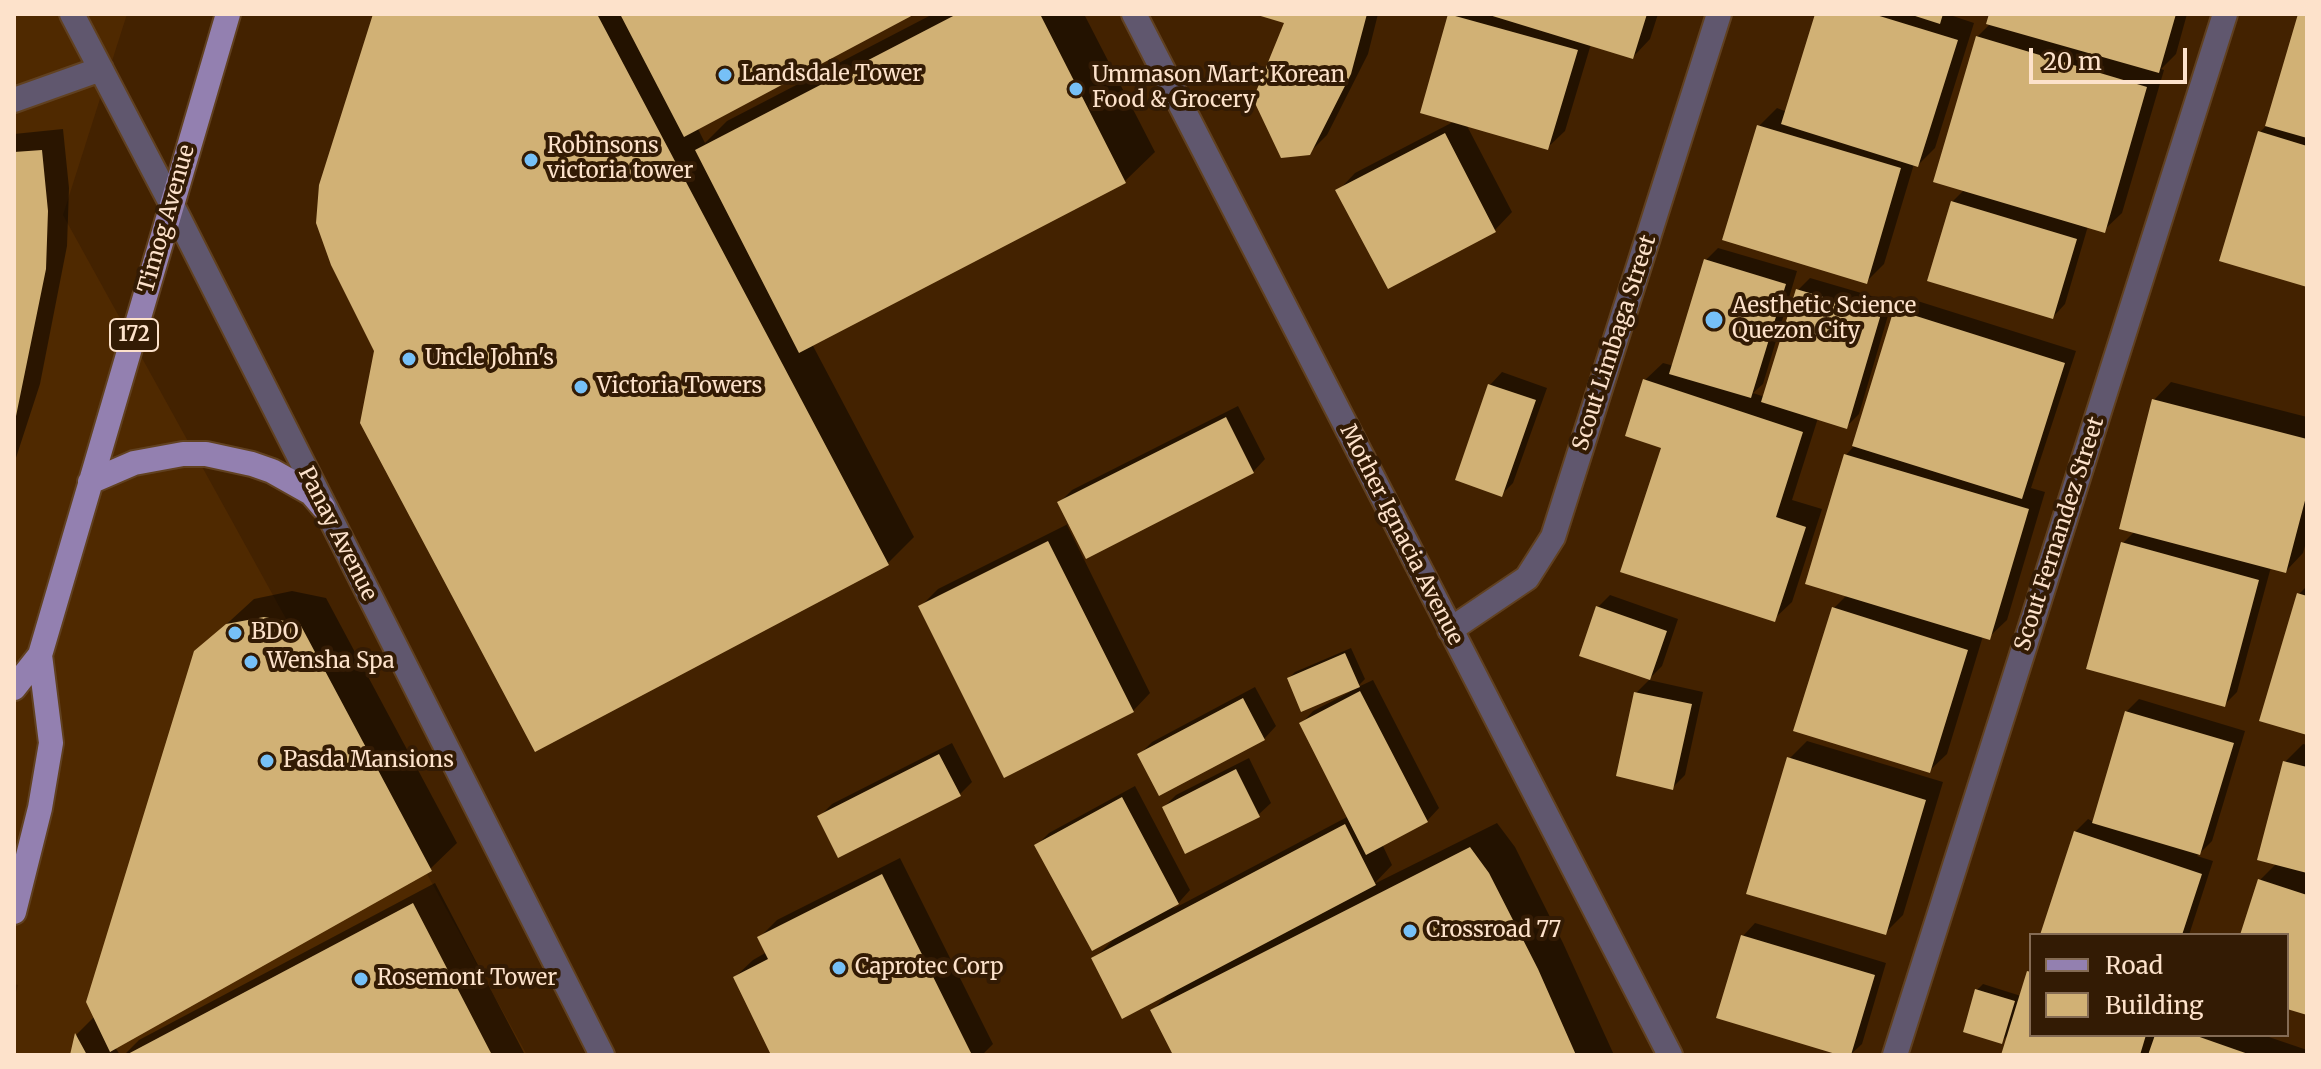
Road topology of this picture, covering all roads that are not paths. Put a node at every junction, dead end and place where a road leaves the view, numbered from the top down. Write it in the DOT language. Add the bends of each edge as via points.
graph roads {
  1 [pos="72,14"];
  2 [pos="228,14"];
  3 [pos="1134,14"];
  4 [pos="1719,14"];
  5 [pos="2225,14"];
  6 [pos="101,69"];
  7 [pos="14,100"];
  8 [pos="172,205"];
  9 [pos="90,482"];
  10 [pos="323,507"];
  11 [pos="1450,630"];
  12 [pos="40,655"];
  13 [pos="14,688"];
  14 [pos="14,912"];
  15 [pos="602,1055"];
  16 [pos="1670,1055"];
  17 [pos="1895,1055"];
  1 -- 6 [label="street, Panay Avenue"];
  2 -- 8 [label="main road, Timog Avenue / 172"];
  3 -- 11 [label="street, Mother Ignacia Avenue"];
  4 -- 11 [label="street, Scout Limbaga Street" via="1553,537 1527,578"];
  5 -- 17 [label="street, Scout Fernandez Street"];
  6 -- 7 [label="street"];
  6 -- 8 [label="street, Panay Avenue"];
  8 -- 9 [label="main road, Timog Avenue / 172"];
  8 -- 10 [label="street, Panay Avenue"];
  9 -- 10 [label="main road" via="134,463 206,454 272,471 311,493"];
  9 -- 12 [label="main road, Timog Avenue / 172"];
  10 -- 15 [label="street, Panay Avenue"];
  11 -- 16 [label="street, Mother Ignacia Avenue"];
  12 -- 13 [label="main road, Timog Avenue / 172"];
  12 -- 14 [label="main road, Timog Avenue / 172" via="51,743"];
}
